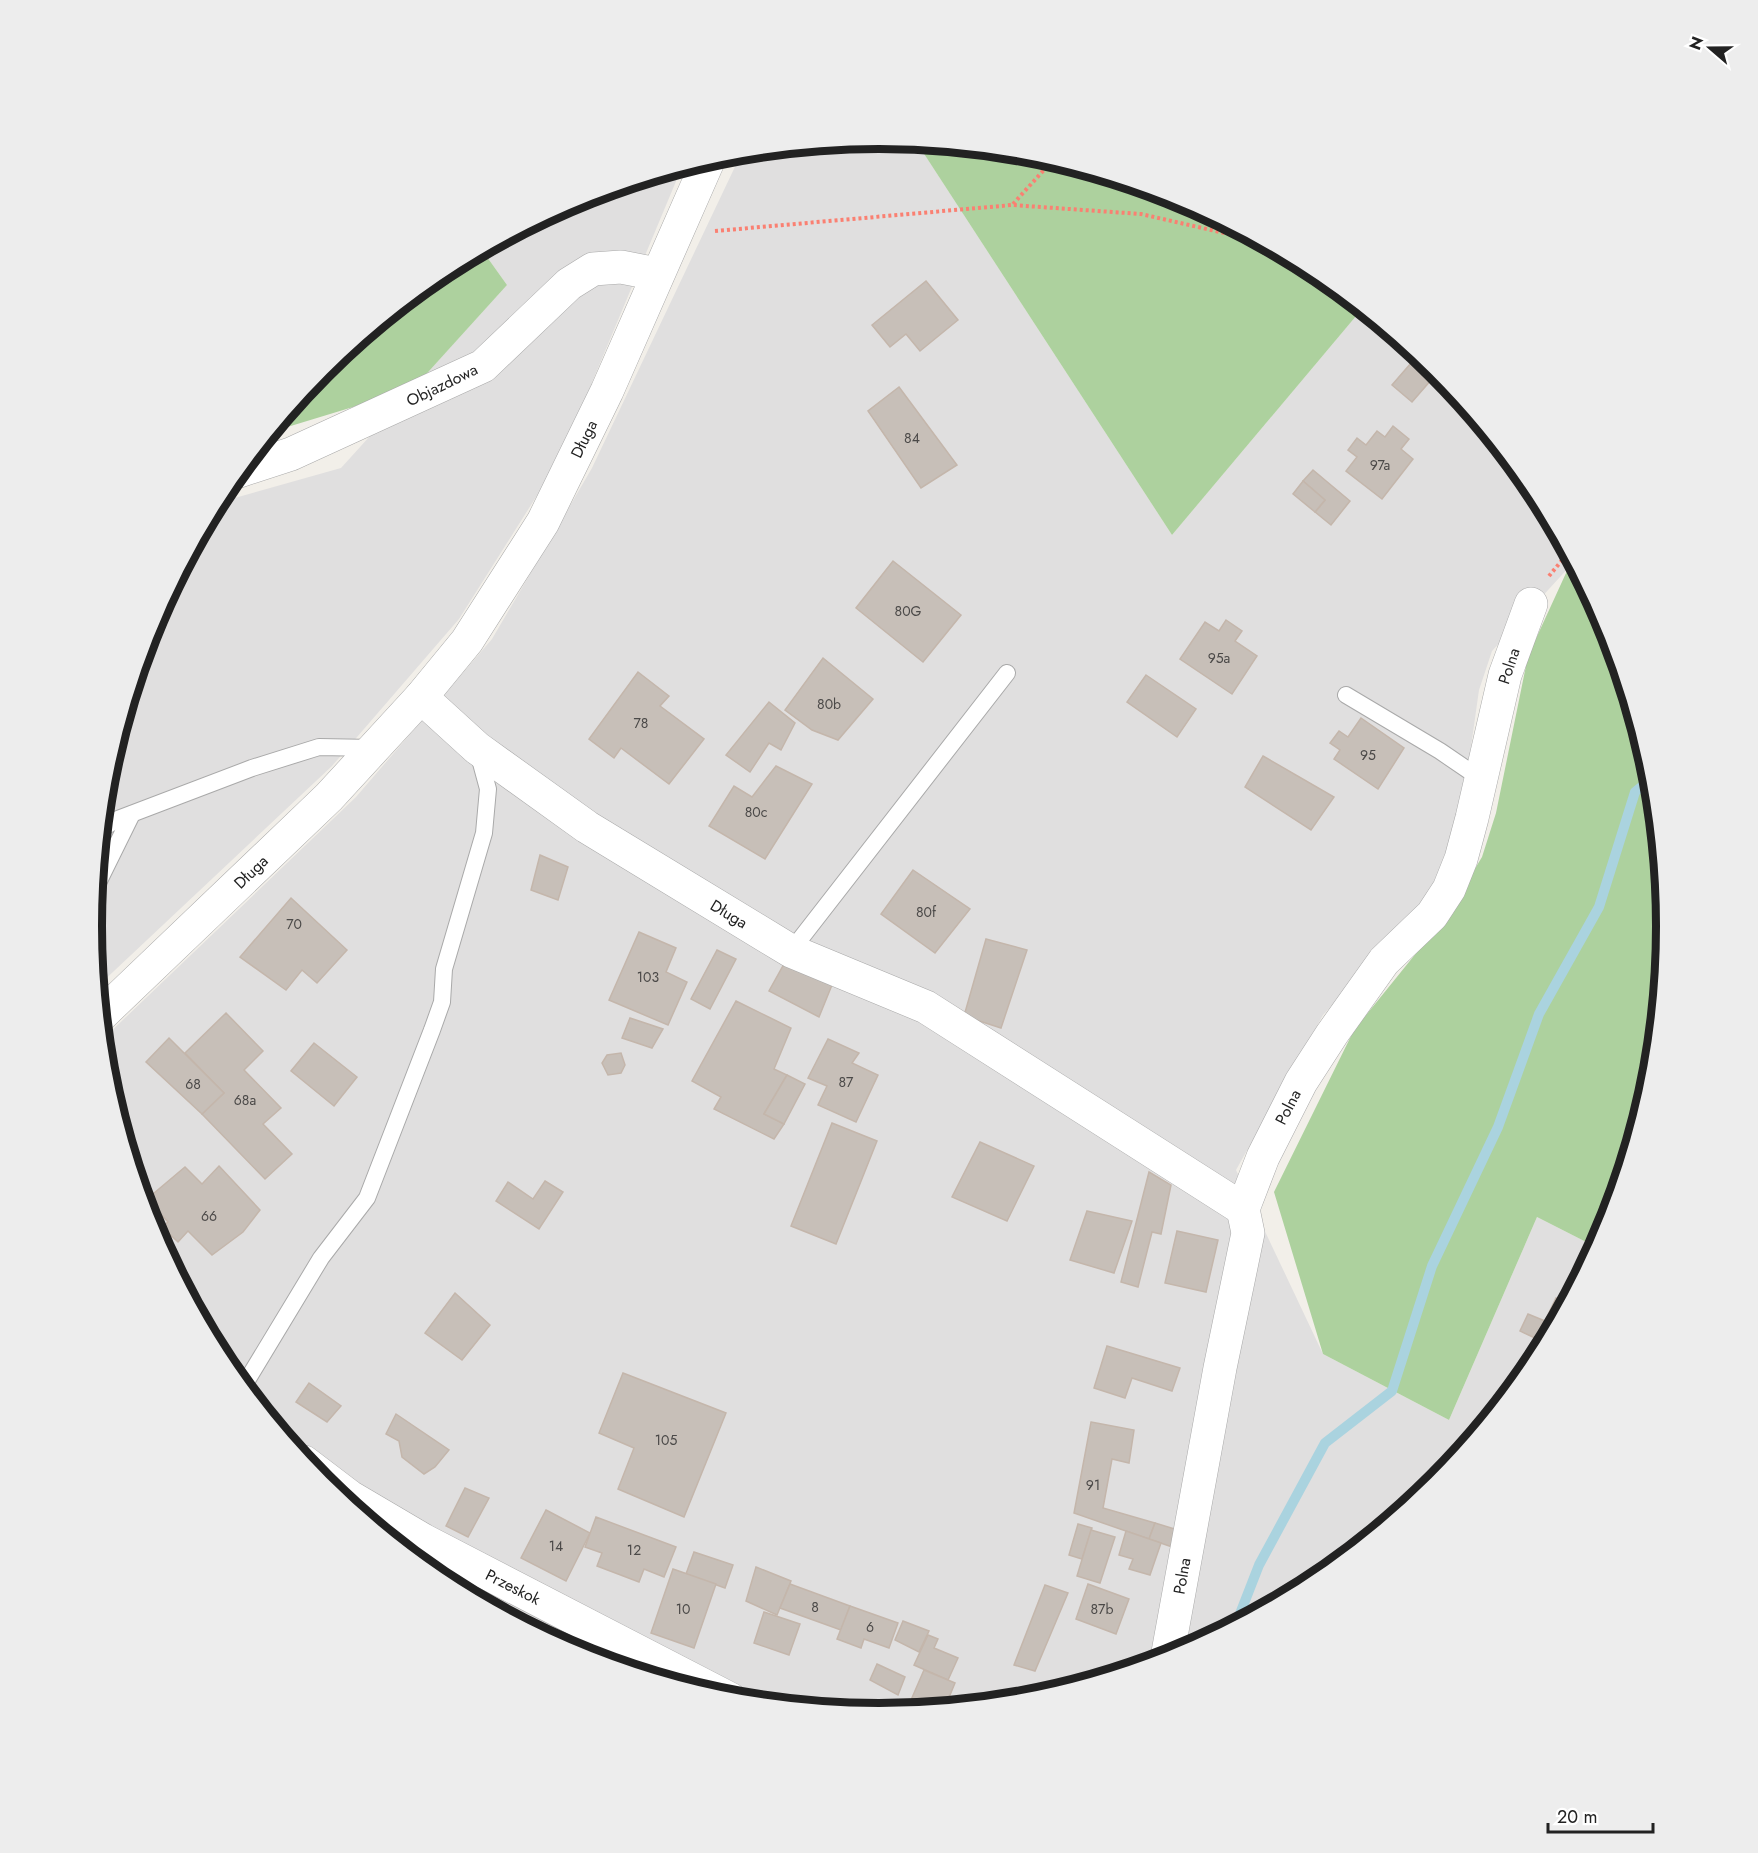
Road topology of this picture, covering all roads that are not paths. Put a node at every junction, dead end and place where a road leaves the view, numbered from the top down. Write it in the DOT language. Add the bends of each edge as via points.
graph roads {
  1 [pos="704,170"];
  2 [pos="657,274"];
  3 [pos="254,466"];
  4 [pos="1531,604"];
  5 [pos="1007,673"];
  6 [pos="1346,695"];
  7 [pos="421,697"];
  8 [pos="375,748"];
  9 [pos="477,748"];
  10 [pos="1481,779"];
  11 [pos="132,814"];
  12 [pos="109,825"];
  13 [pos="105,869"];
  14 [pos="791,951"];
  15 [pos="107,1009"];
  16 [pos="1243,1209"];
  17 [pos="248,1379"];
  18 [pos="356,1500"];
  19 [pos="1169,1647"];
  20 [pos="696,1681"];
  1 -- 2 [label="street, Długa"];
  2 -- 3 [label="street, Objazdowa" via="621,267 593,269 569,284 483,366 291,454"];
  2 -- 7 [label="street, Długa" via="607,391 543,522 467,641"];
  4 -- 10 [label="street, Polna" via="1505,675"];
  5 -- 14 [label="lane"];
  6 -- 10 [label="lane"];
  7 -- 8 [label="street, Długa"];
  7 -- 9 [label="street, Długa"];
  8 -- 11 [label="lane" via="319,747"];
  8 -- 15 [label="street, Długa" via="330,797"];
  9 -- 14 [label="street, Długa" via="586,827"];
  9 -- 17 [label="lane" via="488,789 484,833 444,969 442,1002 432,1030 367,1198 321,1258"];
  10 -- 16 [label="street, Polna" via="1461,859 1449,889 1432,915 1384,961 1301,1082 1263,1157"];
  11 -- 12 [label="lane"];
  11 -- 13 [label="lane"];
  14 -- 16 [label="street, Długa" via="926,1007"];
  16 -- 19 [label="street, Polna" via="1248,1233"];
  18 -- 20 [label="street, Przeskok" via="423,1540"];
}
